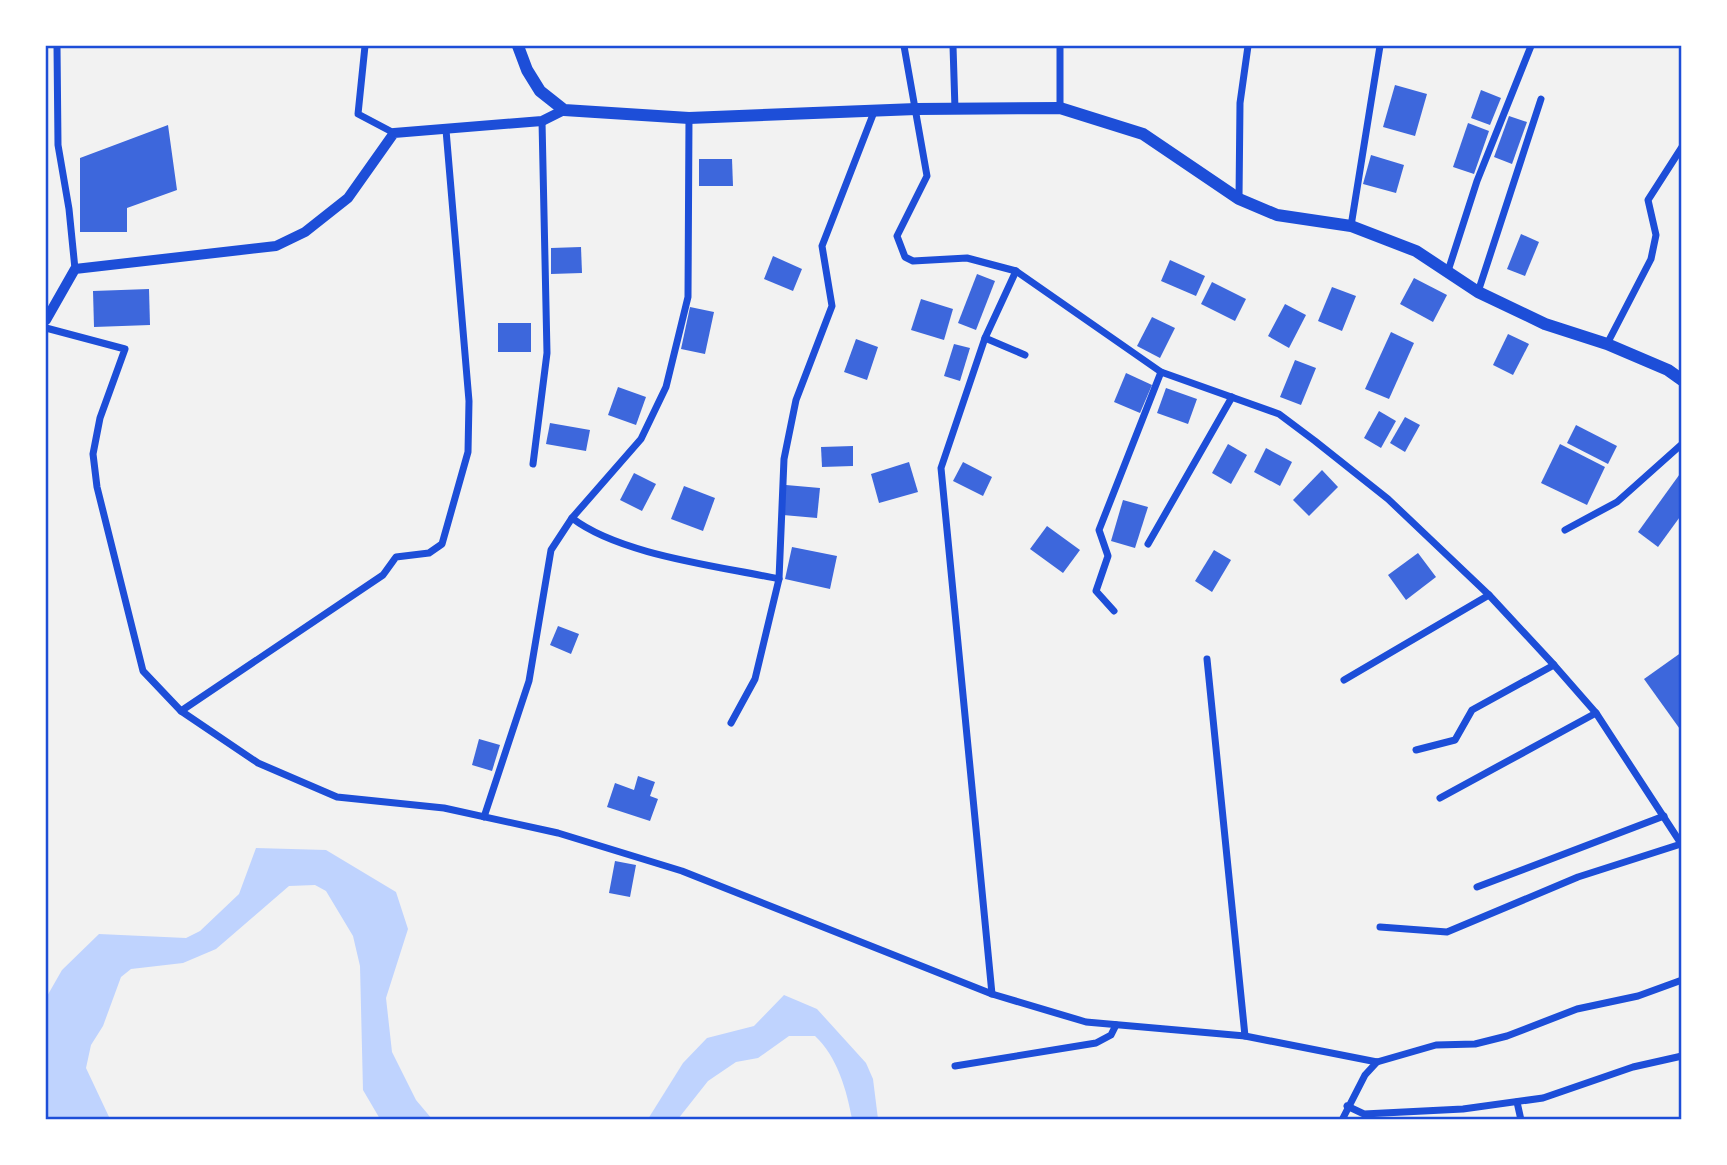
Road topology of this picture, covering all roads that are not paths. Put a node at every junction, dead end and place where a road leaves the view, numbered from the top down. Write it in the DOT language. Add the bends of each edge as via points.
graph roads {
  1 [pos="57,46"];
  2 [pos="365,46"];
  3 [pos="518,46"];
  4 [pos="904,46"];
  5 [pos="953,46"];
  6 [pos="1060,46"];
  7 [pos="1248,46"];
  8 [pos="1380,46"];
  9 [pos="1531,46"];
  10 [pos="1541,99"];
  11 [pos="1060,108"];
  12 [pos="916,109"];
  13 [pos="955,109"];
  14 [pos="564,110"];
  15 [pos="874,112"];
  16 [pos="689,118"];
  17 [pos="542,121"];
  18 [pos="446,130"];
  19 [pos="394,133"];
  20 [pos="1682,147"];
  21 [pos="1239,199"];
  22 [pos="1351,226"];
  23 [pos="75,269"];
  24 [pos="1016,271"];
  25 [pos="1448,271"];
  26 [pos="1478,292"];
  27 [pos="46,320"];
  28 [pos="46,328"];
  29 [pos="985,338"];
  30 [pos="1607,344"];
  31 [pos="1026,355"];
  32 [pos="1161,372"];
  33 [pos="1682,380"];
  34 [pos="1232,397"];
  35 [pos="1682,444"];
  36 [pos="533,464"];
  37 [pos="572,518"];
  38 [pos="1564,530"];
  39 [pos="1148,544"];
  40 [pos="779,579"];
  41 [pos="1489,595"];
  42 [pos="1114,611"];
  43 [pos="1207,659"];
  44 [pos="1554,665"];
  45 [pos="1343,680"];
  46 [pos="181,711"];
  47 [pos="1597,713"];
  48 [pos="731,723"];
  49 [pos="1416,750"];
  50 [pos="1440,798"];
  51 [pos="1664,816"];
  52 [pos="484,817"];
  53 [pos="1681,844"];
  54 [pos="1477,887"];
  55 [pos="1380,927"];
  56 [pos="1682,980"];
  57 [pos="992,994"];
  58 [pos="1115,1025"];
  59 [pos="1245,1036"];
  60 [pos="1682,1056"];
  61 [pos="1377,1062"];
  62 [pos="955,1066"];
  63 [pos="1517,1102"];
  64 [pos="1347,1105"];
  65 [pos="1342,1119"];
  66 [pos="1521,1119"];
  1 -- 23 [label="street" via="58,145"];
  2 -- 19 [label="street" via="358,114"];
  3 -- 14 [label="main road" via="540,91"];
  4 -- 12 [label="street"];
  5 -- 13 [label="street"];
  6 -- 11 [label="street"];
  7 -- 21 [label="street" via="1240,103"];
  8 -- 22 [label="street"];
  9 -- 25 [label="street" via="1477,181"];
  10 -- 26 [label="street"];
  11 -- 13 [label="main road"];
  11 -- 21 [label="main road" via="1143,134"];
  12 -- 13 [label="main road"];
  12 -- 15 [label="main road"];
  12 -- 24 [label="street" via="927,176 897,236 905,257 913,261 967,258"];
  14 -- 16 [label="main road"];
  14 -- 17 [label="street"];
  15 -- 16 [label="main road"];
  15 -- 40 [label="street" via="822,246 832,306 796,400 784,458"];
  16 -- 37 [label="street" via="688,297 666,387 641,439"];
  17 -- 18 [label="street"];
  17 -- 36 [label="street" via="547,353"];
  18 -- 19 [label="street"];
  18 -- 46 [label="street" via="469,401 468,452 442,544 429,553 396,557 383,575"];
  19 -- 23 [label="street" via="348,198 305,232 276,246"];
  20 -- 30 [label="street" via="1648,200 1656,235 1651,259"];
  21 -- 22 [label="main road" via="1277,215"];
  22 -- 25 [label="main road" via="1416,251"];
  23 -- 27 [label="street"];
  24 -- 29 [label="street"];
  24 -- 32 [label="street"];
  25 -- 26 [label="main road"];
  26 -- 30 [label="main road" via="1545,324"];
  28 -- 46 [label="street" via="125,349 100,418 93,454 97,486 142,671"];
  29 -- 31 [label="street"];
  29 -- 57 [label="street" via="941,468"];
  30 -- 33 [label="main road"];
  32 -- 34 [label="street"];
  32 -- 42 [label="street" via="1099,530 1108,556 1096,591"];
  34 -- 39 [label="street"];
  34 -- 41 [label="street" via="1279,414 1315,441 1388,499"];
  35 -- 38 [label="street" via="1617,502"];
  37 -- 40 [label="street" via="586,528 651,552"];
  37 -- 52 [label="street" via="551,550 529,681"];
  40 -- 48 [label="street" via="755,679"];
  41 -- 44 [label="street"];
  41 -- 45 [label="street"];
  43 -- 59 [label="street"];
  44 -- 47 [label="street"];
  44 -- 49 [label="street" via="1472,710 1455,740"];
  46 -- 52 [label="street" via="258,763 337,797 444,808"];
  47 -- 50 [label="street"];
  47 -- 51 [label="street"];
  51 -- 53 [label="street"];
  51 -- 54 [label="street"];
  52 -- 57 [label="street" via="558,833 682,871"];
  53 -- 55 [label="street" via="1578,877 1447,932"];
  56 -- 61 [label="street" via="1638,996 1577,1009 1507,1036 1475,1044 1436,1045"];
  57 -- 58 [label="street" via="1086,1022"];
  58 -- 59 [label="street"];
  58 -- 62 [label="street" via="1111,1035 1096,1043"];
  59 -- 61 [label="street"];
  60 -- 63 [label="street"];
  61 -- 64 [label="street"];
  63 -- 64 [label="street" via="1463,1110 1364,1114"];
  63 -- 66 [label="street"];
  64 -- 65 [label="street"];
}
